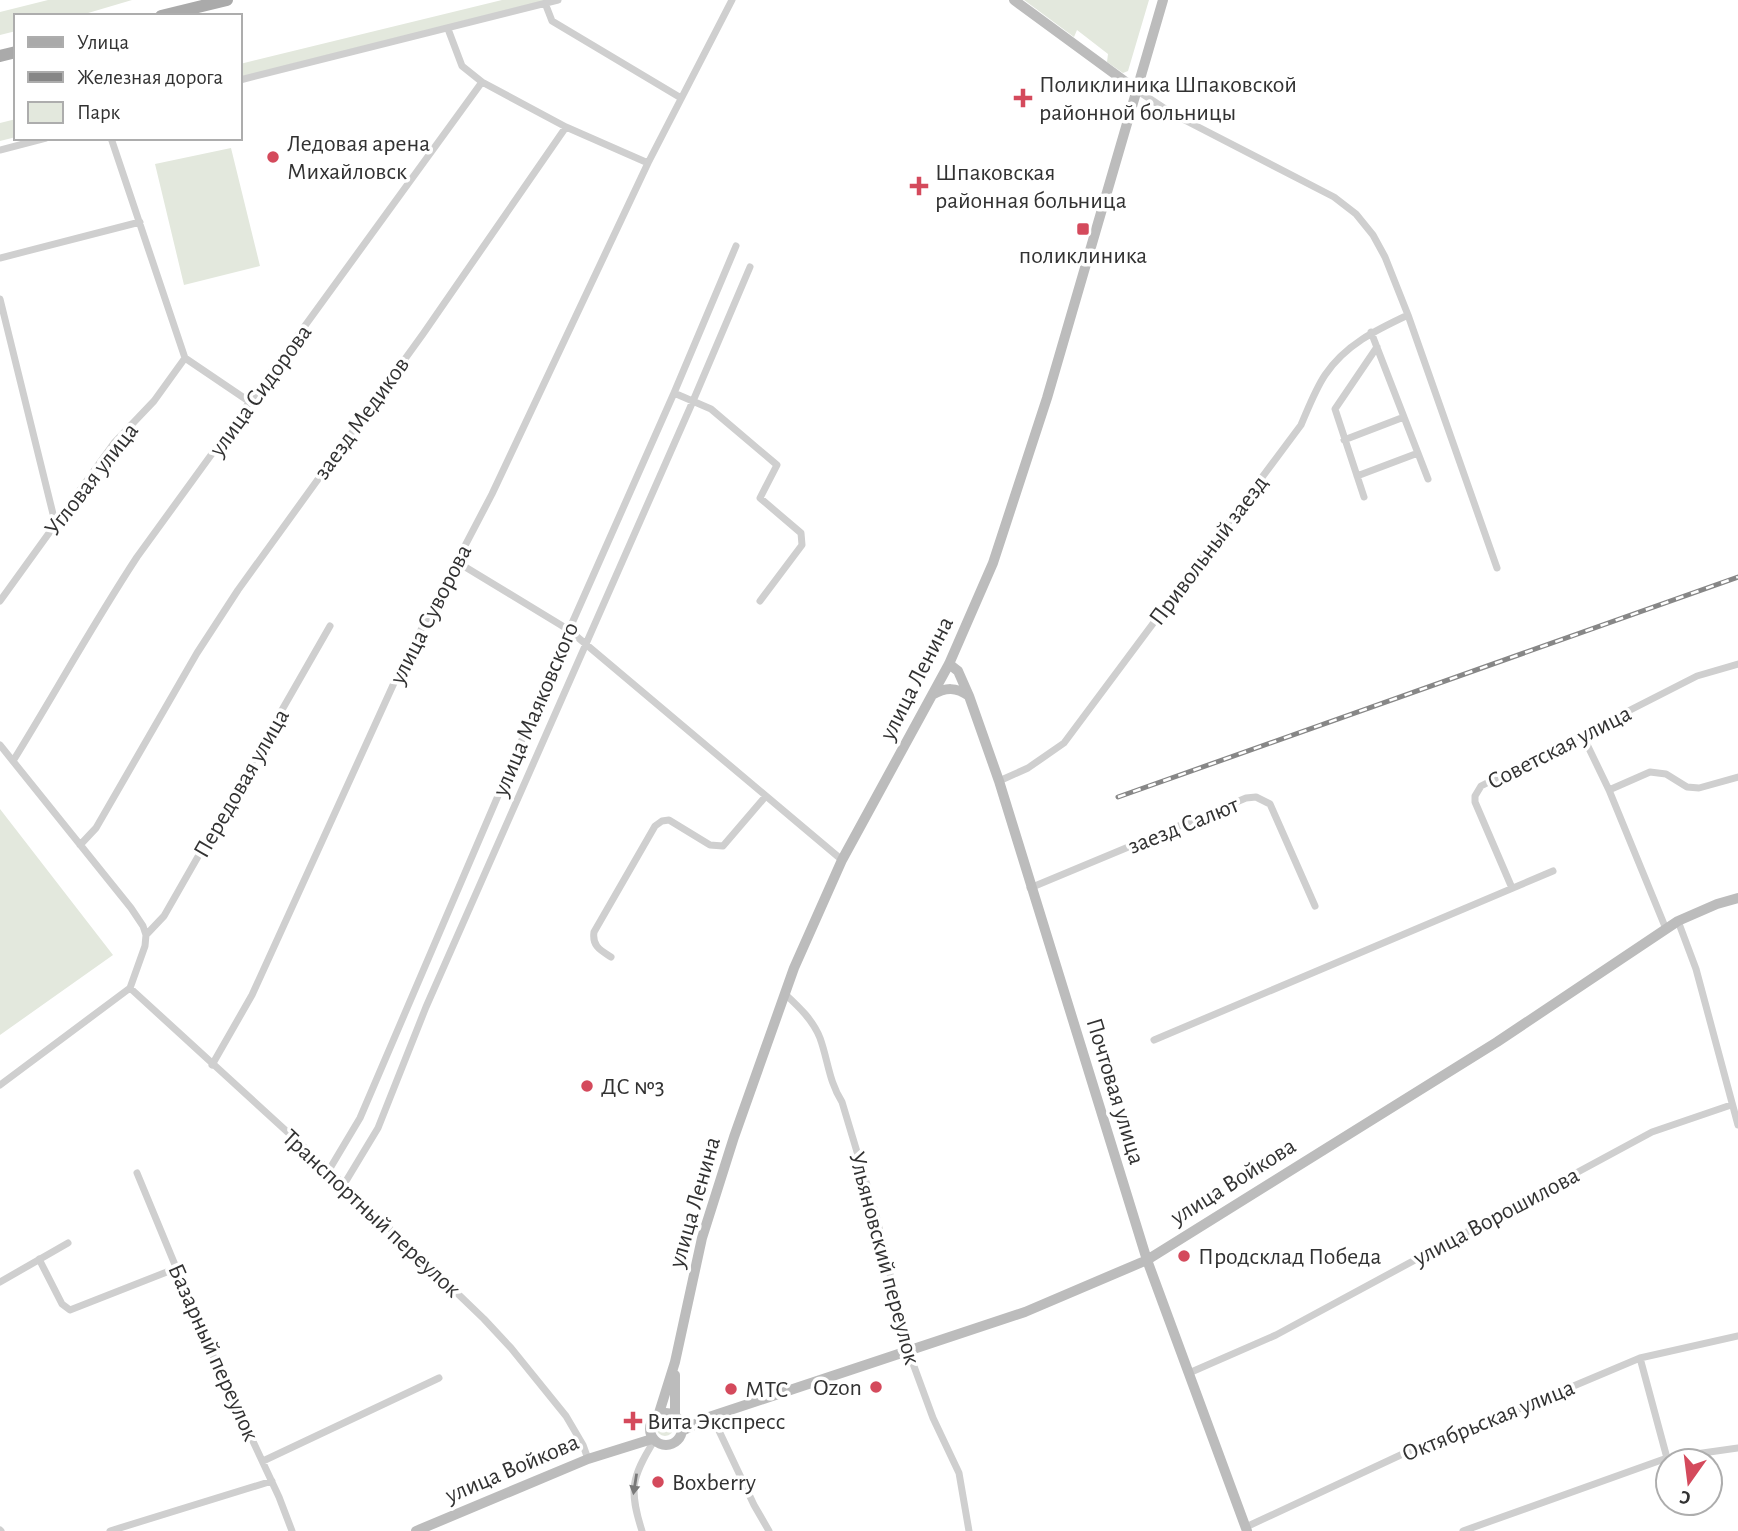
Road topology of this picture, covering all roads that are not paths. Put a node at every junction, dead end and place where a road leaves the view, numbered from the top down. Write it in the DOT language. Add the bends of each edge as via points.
graph roads {
  1 [pos="227,0"];
  2 [pos="558,0"];
  3 [pos="732,0"];
  4 [pos="1014,0"];
  5 [pos="1163,0"];
  6 [pos="545,3"];
  7 [pos="169,14"];
  8 [pos="448,29"];
  9 [pos="242,80"];
  10 [pos="482,82"];
  11 [pos="1138,91"];
  12 [pos="681,97"];
  13 [pos="566,127"];
  14 [pos="38,140"];
  15 [pos="112,140"];
  16 [pos="0,150"];
  17 [pos="648,163"];
  18 [pos="140,222"];
  19 [pos="736,246"];
  20 [pos="0,258"];
  21 [pos="750,267"];
  22 [pos="0,299"];
  23 [pos="1408,315"];
  24 [pos="1371,332"];
  25 [pos="1377,347"];
  26 [pos="186,358"];
  27 [pos="674,393"];
  28 [pos="693,401"];
  29 [pos="250,402"];
  30 [pos="1404,417"];
  31 [pos="1344,440"];
  32 [pos="1418,453"];
  33 [pos="1357,476"];
  34 [pos="1428,479"];
  35 [pos="1364,497"];
  36 [pos="55,522"];
  37 [pos="457,562"];
  38 [pos="1497,568"];
  39 [pos="0,600"];
  40 [pos="760,601"];
  41 [pos="330,626"];
  42 [pos="569,630"];
  43 [pos="586,645"];
  44 [pos="949,664"];
  45 [pos="1738,664"];
  46 [pos="932,695"];
  47 [pos="970,696"];
  48 [pos="1582,734"];
  49 [pos="0,745"];
  50 [pos="13,761"];
  51 [pos="1738,778"];
  52 [pos="999,781"];
  53 [pos="1609,790"];
  54 [pos="765,797"];
  55 [pos="80,845"];
  56 [pos="842,860"];
  57 [pos="1553,871"];
  58 [pos="1030,888"];
  59 [pos="1512,888"];
  60 [pos="1738,898"];
  61 [pos="1315,906"];
  62 [pos="1678,921"];
  63 [pos="1666,929"];
  64 [pos="146,934"];
  65 [pos="611,957"];
  66 [pos="130,988"];
  67 [pos="785,994"];
  68 [pos="1154,1040"];
  69 [pos="212,1065"];
  70 [pos="0,1085"];
  71 [pos="1731,1105"];
  72 [pos="1738,1125"];
  73 [pos="329,1170"];
  74 [pos="137,1173"];
  75 [pos="344,1186"];
  76 [pos="68,1243"];
  77 [pos="39,1259"];
  78 [pos="1147,1260"];
  79 [pos="177,1268"];
  80 [pos="0,1282"];
  81 [pos="1738,1336"];
  82 [pos="908,1350"];
  83 [pos="1640,1358"];
  84 [pos="675,1362"];
  85 [pos="1189,1373"];
  86 [pos="439,1378"];
  87 [pos="659,1413"];
  88 [pos="676,1416"];
  89 [pos="711,1417"];
  90 [pos="649,1426"];
  91 [pos="682,1431"];
  92 [pos="653,1440"];
  93 [pos="1664,1447"];
  94 [pos="625,1448"];
  95 [pos="587,1459"];
  96 [pos="262,1461"];
  97 [pos="1654,1463"];
  98 [pos="272,1481"];
  99 [pos="1247,1529"];
  100 [pos="110,1531"];
  101 [pos="292,1531"];
  102 [pos="416,1531"];
  103 [pos="642,1531"];
  104 [pos="769,1531"];
  105 [pos="969,1531"];
  106 [pos="1463,1531"];
  1 -- 7 [label="main road"];
  2 -- 6 [label="street"];
  3 -- 12 [label="street, улица Суворова"];
  4 -- 11 [label="main road"];
  5 -- 11 [label="main road, улица Ленина"];
  6 -- 8 [label="street"];
  6 -- 12 [label="street" via="552,21"];
  8 -- 9 [label="street"];
  8 -- 10 [label="street" via="462,66"];
  10 -- 13 [label="street"];
  10 -- 29 [label="street, улица Сидорова"];
  11 -- 23 [label="street" via="1348,208 1373,235"];
  11 -- 44 [label="main road, улица Ленина" via="998,550"];
  12 -- 17 [label="street, улица Суворова"];
  13 -- 17 [label="street"];
  13 -- 55 [label="street, заезд Медиков" via="238,590 116,796"];
  14 -- 16 [label="street"];
  15 -- 18 [label="street"];
  17 -- 37 [label="street, улица Суворова"];
  18 -- 20 [label="street"];
  18 -- 26 [label="street"];
  19 -- 27 [label="street, улица Маяковского"];
  21 -- 28 [label="street, улица Маяковского"];
  22 -- 36 [label="street"];
  23 -- 24 [label="street, Привольный заезд"];
  23 -- 38 [label="street"];
  24 -- 25 [label="street"];
  24 -- 52 [label="street, Привольный заезд" via="1344,351 1324,376 1301,425 1064,743"];
  25 -- 30 [label="street"];
  25 -- 31 [label="street" via="1335,409"];
  26 -- 29 [label="street"];
  26 -- 36 [label="street, Угловая улица"];
  27 -- 28 [label="street"];
  27 -- 42 [label="street, улица Маяковского"];
  28 -- 40 [label="street" via="712,409 777,465 760,498 803,538"];
  28 -- 43 [label="street, улица Маяковского"];
  29 -- 50 [label="street, улица Сидорова" via="96,619"];
  30 -- 31 [label="street"];
  30 -- 32 [label="street"];
  31 -- 33 [label="street"];
  32 -- 33 [label="street"];
  32 -- 34 [label="street"];
  33 -- 35 [label="street"];
  36 -- 39 [label="street, Угловая улица"];
  37 -- 42 [label="street"];
  37 -- 69 [label="street, улица Суворова" via="399,672 252,995"];
  41 -- 64 [label="street, Передовая улица" via="164,916"];
  42 -- 43 [label="street"];
  42 -- 73 [label="street, улица Маяковского" via="360,1118"];
  43 -- 54 [label="street"];
  43 -- 75 [label="street, улица Маяковского" via="426,1007 378,1128"];
  44 -- 46 [label="main road, улица Ленина"];
  44 -- 47 [label="main road, Почтовая улица" via="958,671"];
  45 -- 48 [label="street, Советская улица" via="1697,676"];
  46 -- 47 [label="main road" via="954,688"];
  46 -- 56 [label="main road, улица Ленина"];
  47 -- 52 [label="main road, Почтовая улица"];
  48 -- 53 [label="street"];
  48 -- 59 [label="street, Советская улица" via="1477,790 1475,802"];
  49 -- 50 [label="street"];
  50 -- 55 [label="street"];
  51 -- 53 [label="street" via="1699,788 1650,772"];
  52 -- 58 [label="main road, Почтовая улица"];
  53 -- 63 [label="street"];
  54 -- 56 [label="street"];
  54 -- 65 [label="street" via="723,846 710,845 669,820 655,826 594,932 597,947"];
  55 -- 64 [label="street"];
  56 -- 67 [label="main road, улица Ленина"];
  57 -- 59 [label="street"];
  58 -- 61 [label="street, заезд Салют" via="1256,797 1270,804"];
  58 -- 78 [label="main road, Почтовая улица"];
  59 -- 68 [label="street"];
  60 -- 62 [label="main road, улица Войкова"];
  62 -- 63 [label="main road, улица Войкова"];
  62 -- 71 [label="street" via="1696,969"];
  63 -- 78 [label="main road, улица Войкова" via="1497,1042"];
  64 -- 66 [label="street"];
  66 -- 69 [label="street, Транспортный переулок"];
  66 -- 70 [label="street"];
  67 -- 82 [label="street, Ульяновский переулок" via="806,1013 820,1037 876,1215"];
  67 -- 84 [label="main road, улица Ленина" via="702,1238"];
  69 -- 73 [label="street, Транспортный переулок"];
  71 -- 72 [label="street"];
  71 -- 85 [label="street, улица Ворошилова" via="1652,1132 1276,1335"];
  73 -- 75 [label="street, Транспортный переулок"];
  74 -- 79 [label="street, Базарный переулок"];
  75 -- 95 [label="street, Транспортный переулок" via="511,1348 566,1416"];
  76 -- 77 [label="street"];
  77 -- 79 [label="street" via="62,1304 70,1310"];
  77 -- 80 [label="street"];
  78 -- 82 [label="main road, улица Войкова" via="1025,1312"];
  78 -- 85 [label="main road, Почтовая улица"];
  79 -- 96 [label="street, Базарный переулок"];
  81 -- 83 [label="street, Октябрьская улица"];
  82 -- 89 [label="main road, улица Войкова"];
  82 -- 105 [label="street, Ульяновский переулок" via="959,1473"];
  83 -- 93 [label="street"];
  83 -- 99 [label="street, Октябрьская улица" via="1407,1452"];
  84 -- 87 [label="main road, улица Ленина"];
  84 -- 88 [label="main road, улица Ленина"];
  85 -- 99 [label="main road, Почтовая улица"];
  86 -- 96 [label="street"];
  87 -- 88 [label="main road"];
  87 -- 90 [label="main road"];
  88 -- 89 [label="main road, улица Войкова"];
  88 -- 91 [label="main road"];
  89 -- 91 [label="main road, улица Войкова"];
  89 -- 104 [label="street"];
  90 -- 92 [label="main road"];
  90 -- 94 [label="main road, улица Войкова"];
  91 -- 92 [label="main road" via="673,1443 661,1445"];
  92 -- 94 [label="main road, улица Войкова"];
  92 -- 103 [label="street, one-way" via="633,1485"];
  94 -- 95 [label="main road, улица Войкова"];
  95 -- 102 [label="main road, улица Войкова"];
  96 -- 98 [label="street, Базарный переулок"];
  97 -- 106 [label="street"];
  98 -- 100 [label="street"];
  98 -- 101 [label="street, Базарный переулок"];
}
